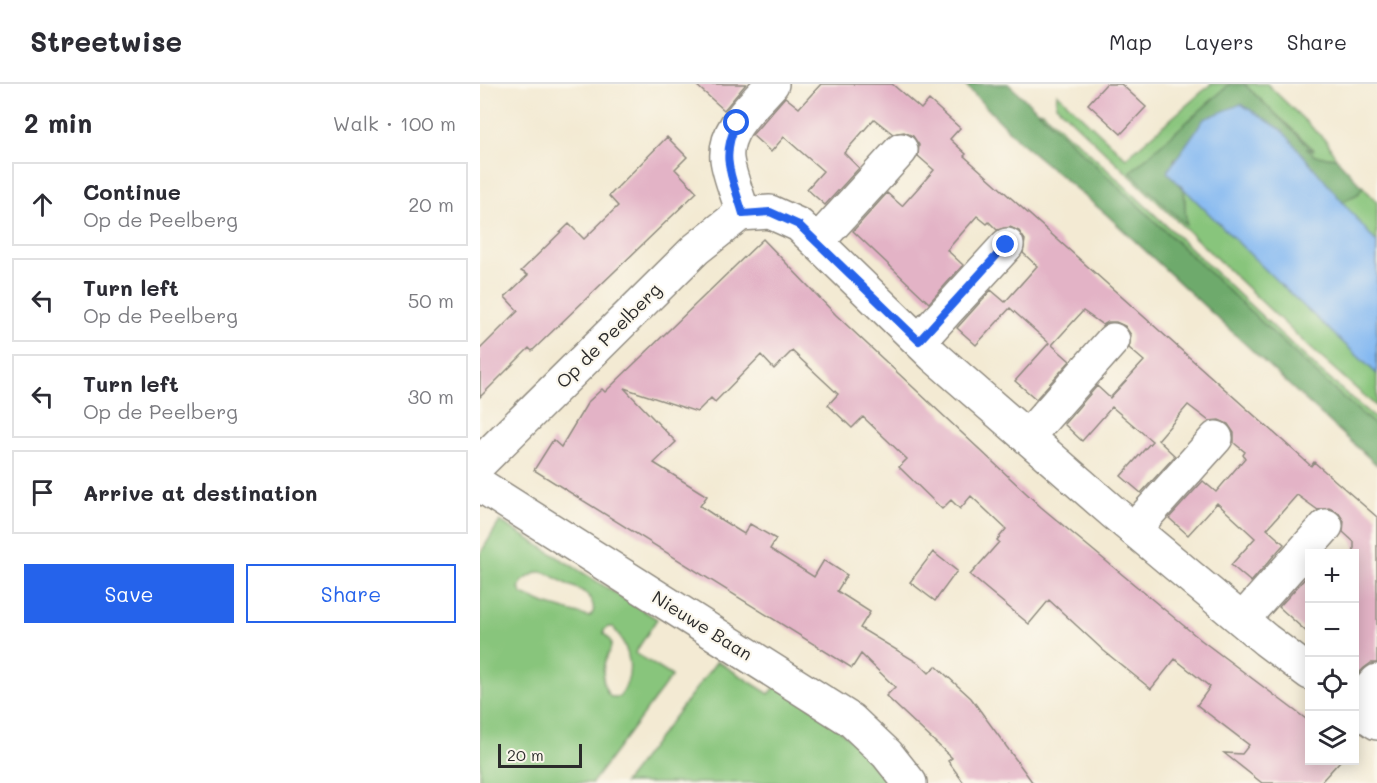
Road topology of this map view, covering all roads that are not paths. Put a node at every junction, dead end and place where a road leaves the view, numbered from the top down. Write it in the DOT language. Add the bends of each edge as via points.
graph roads {
  1 [pos="772,84"];
  2 [pos="902,150"];
  3 [pos="743,214"];
  4 [pos="817,242"];
  5 [pos="1006,245"];
  6 [pos="1113,340"];
  7 [pos="919,341"];
  8 [pos="1027,437"];
  9 [pos="1216,438"];
  10 [pos="480,464"];
  11 [pos="480,485"];
  12 [pos="1326,526"];
  13 [pos="1134,530"];
  14 [pos="1242,620"];
  15 [pos="1305,668"];
  16 [pos="1377,681"];
  17 [pos="1359,701"];
  18 [pos="1359,710"];
  19 [pos="1377,723"];
  20 [pos="910,783"];
  1 -- 3 [label="street" via="737,123 729,139 727,159"];
  2 -- 4 [label="street"];
  3 -- 4 [label="street" via="770,212 799,225"];
  3 -- 10 [label="street, Op de Peelberg" via="696,249"];
  4 -- 7 [label="street"];
  5 -- 7 [label="street"];
  6 -- 8 [label="street"];
  7 -- 8 [label="street"];
  8 -- 13 [label="street"];
  9 -- 13 [label="street"];
  11 -- 20 [label="street, Nieuwe Baan" via="850,720 887,754"];
  12 -- 14 [label="street"];
  13 -- 14 [label="street"];
  14 -- 15 [label="street"];
  16 -- 17 [label="street"];
  18 -- 19 [label="street"];
}
